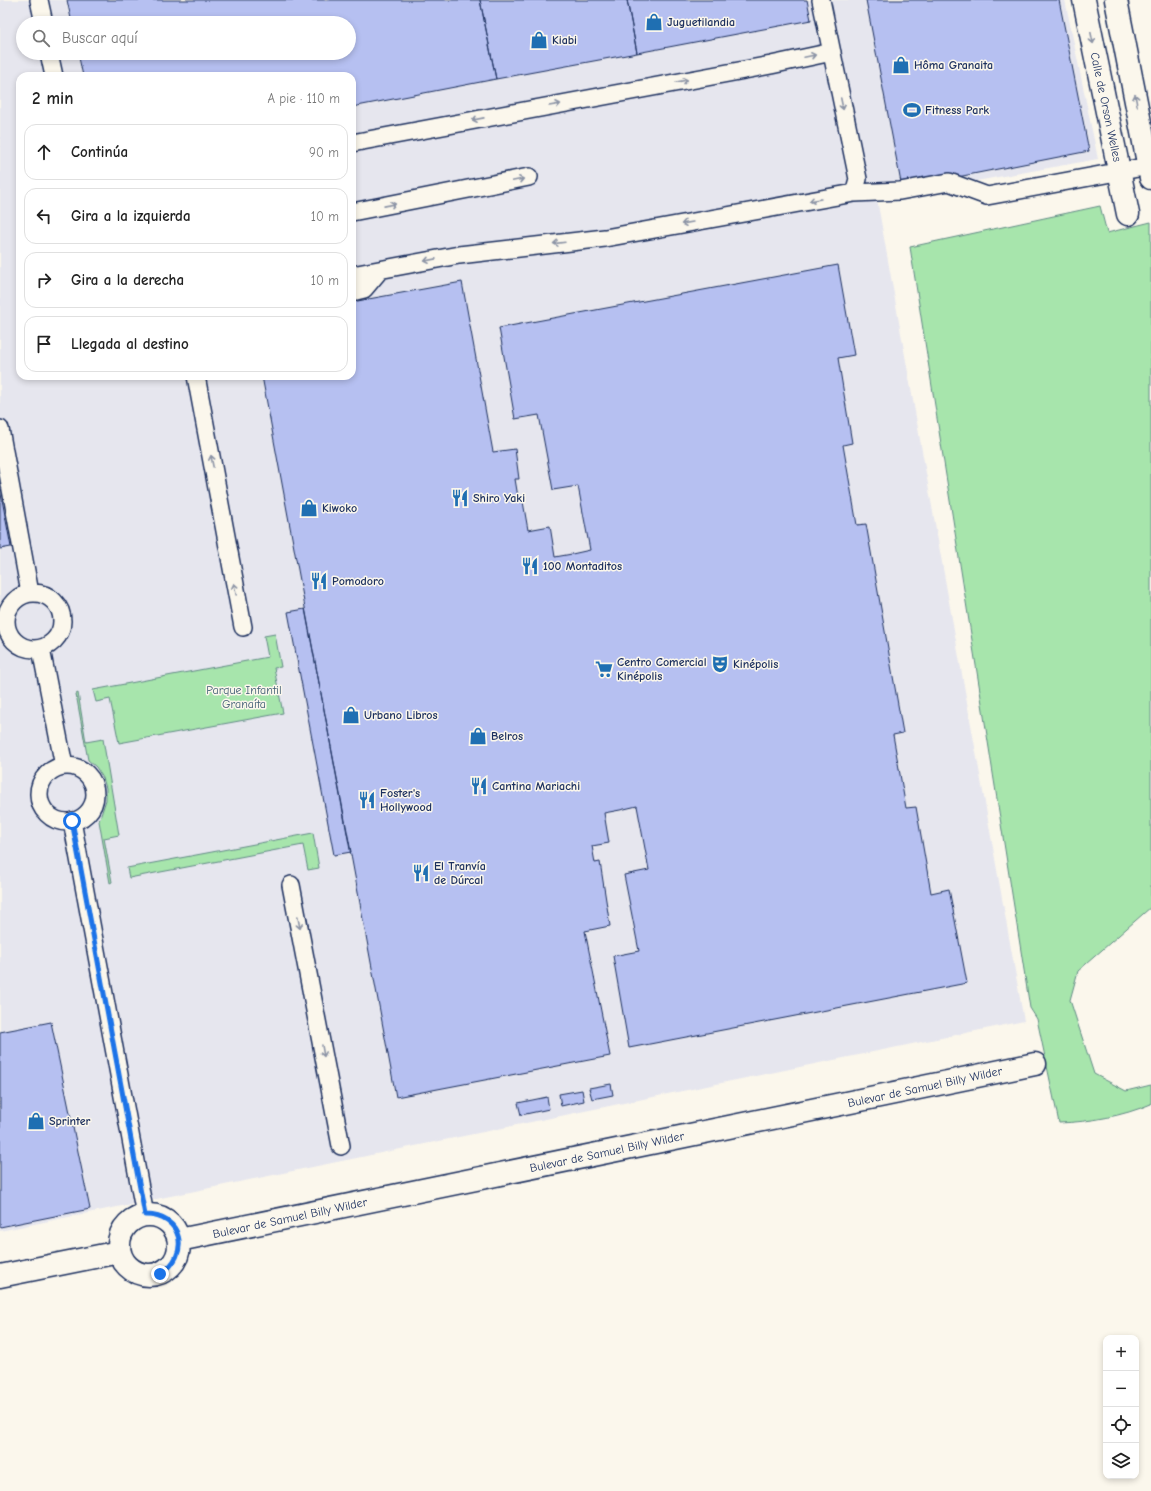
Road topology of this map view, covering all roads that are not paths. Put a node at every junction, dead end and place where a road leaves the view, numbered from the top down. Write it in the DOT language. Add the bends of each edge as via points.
graph roads {
  1 [pos="39,0"];
  2 [pos="821,0"];
  3 [pos="1084,0"];
  4 [pos="1116,0"];
  5 [pos="42,16"];
  6 [pos="832,52"];
  7 [pos="51,60"];
  8 [pos="53,72"];
  9 [pos="356,142"];
  10 [pos="1120,172"];
  11 [pos="1150,172"];
  12 [pos="529,177"];
  13 [pos="854,193"];
  14 [pos="356,211"];
  15 [pos="1128,214"];
  16 [pos="380,270"];
  17 [pos="356,274"];
  18 [pos="356,291"];
  19 [pos="197,380"];
  20 [pos="0,429"];
  21 [pos="30,593"];
  22 [pos="242,627"];
  23 [pos="40,649"];
  24 [pos="64,766"];
  25 [pos="72,821"];
  26 [pos="291,885"];
  27 [pos="1035,1064"];
  28 [pos="341,1146"];
  29 [pos="145,1215"];
  30 [pos="179,1240"];
  31 [pos="119,1252"];
  32 [pos="0,1276"];
  1 -- 5 [label="lane"];
  2 -- 6 [label="lane"];
  3 -- 10 [label="street, Calle de Orson Welles, one-way"];
  11 -- 4 [label="street, one-way"];
  6 -- 9 [label="lane"];
  6 -- 13 [label="lane, one-way" via="858,179"];
  7 -- 8 [label="lane"];
  10 -- 11 [label="lane"];
  10 -- 13 [label="lane" via="987,196 949,182 900,191"];
  10 -- 15 [label="street, Calle de Orson Welles"];
  14 -- 12 [label="lane, one-way"];
  13 -- 16 [label="lane, one-way" via="605,238 459,255"];
  16 -- 17 [label="lane"];
  16 -- 18 [label="lane" via="364,289"];
  22 -- 19 [label="lane, one-way"];
  20 -- 21 [label="lane"];
  21 -- 23 [label="lane" via="48,596 60,610 62,619 57,637 51,644"];
  21 -- 23 [label="lane" via="13,603 8,610 7,627 15,642 22,647"];
  23 -- 24 [label="lane"];
  24 -- 25 [label="lane" via="72,766 86,774 94,787 90,809"];
  24 -- 25 [label="lane" via="55,768 45,777 39,790 39,799 45,811 55,819 63,822"];
  25 -- 29 [label="lane"];
  26 -- 28 [label="lane, one-way"];
  27 -- 30 [label="street, Bulevar de Samuel Billy Wilder"];
  29 -- 30 [label="street" via="153,1215 170,1223"];
  29 -- 31 [label="street" via="126,1225 118,1242"];
  30 -- 31 [label="street" via="179,1251 169,1269 150,1276 139,1275 130,1270"];
  31 -- 32 [label="street"];
}
